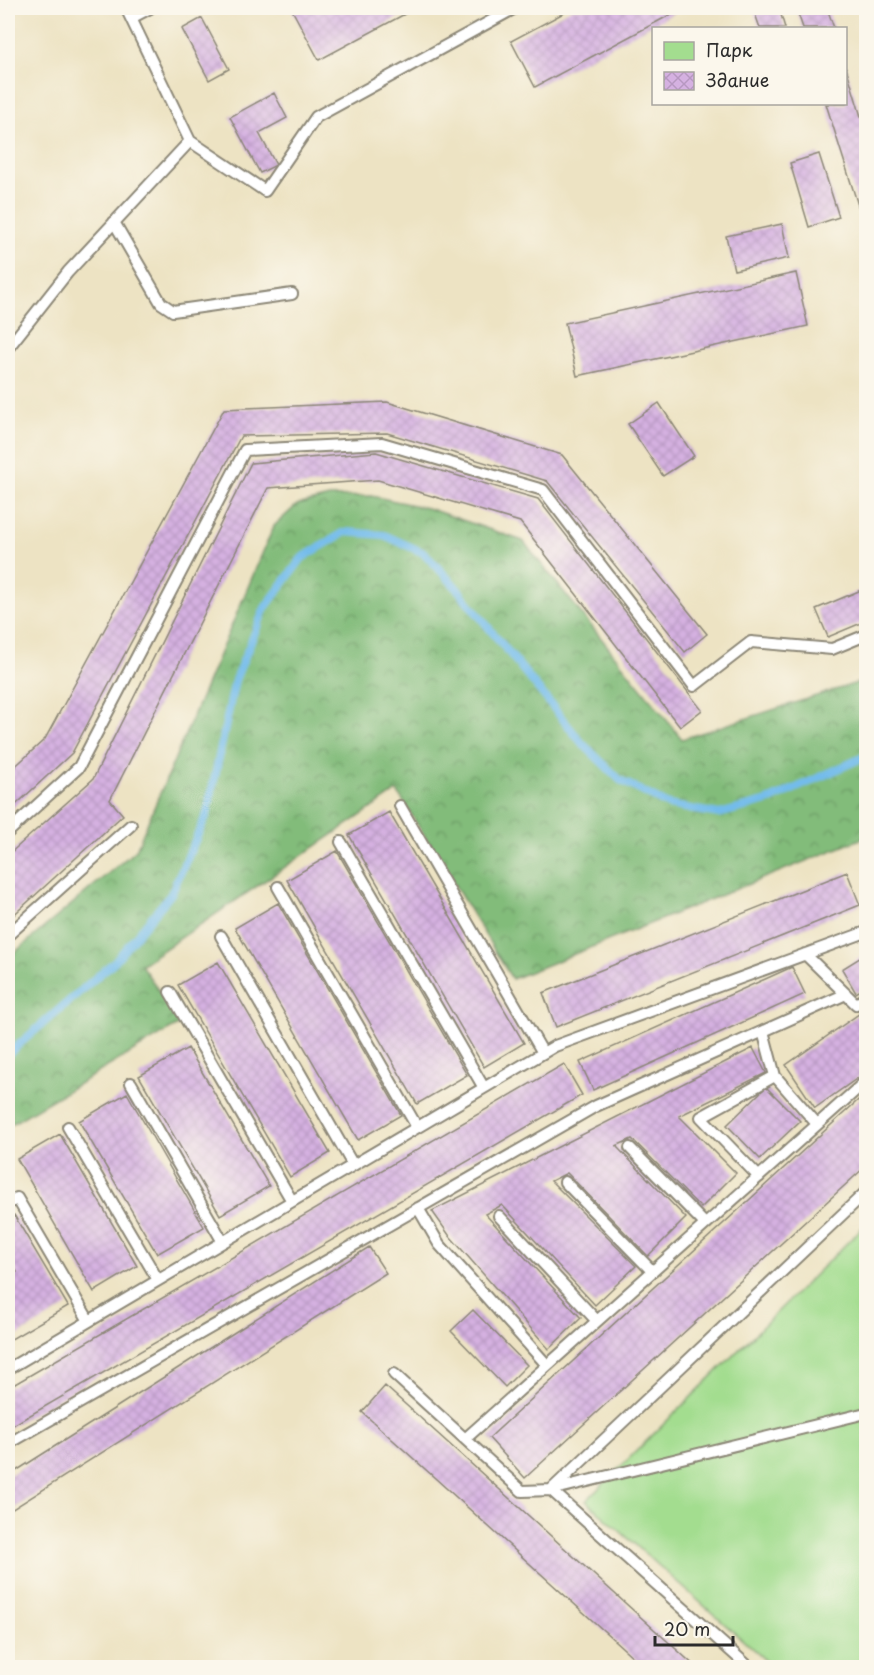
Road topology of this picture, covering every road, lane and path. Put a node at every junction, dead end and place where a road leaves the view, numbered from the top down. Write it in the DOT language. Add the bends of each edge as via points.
graph roads {
  1 [pos="126,8"];
  2 [pos="150,8"];
  3 [pos="514,8"];
  4 [pos="131,18"];
  5 [pos="190,141"];
  6 [pos="114,222"];
  7 [pos="291,294"];
  8 [pos="8,348"];
  9 [pos="867,635"];
  10 [pos="400,806"];
  11 [pos="131,825"];
  12 [pos="8,832"];
  13 [pos="341,842"];
  14 [pos="278,887"];
  15 [pos="867,932"];
  16 [pos="8,935"];
  17 [pos="222,936"];
  18 [pos="806,954"];
  19 [pos="170,992"];
  20 [pos="846,994"];
  21 [pos="867,998"];
  22 [pos="763,1031"];
  23 [pos="543,1053"];
  24 [pos="775,1076"];
  25 [pos="867,1081"];
  26 [pos="131,1083"];
  27 [pos="484,1088"];
  28 [pos="817,1124"];
  29 [pos="68,1127"];
  30 [pos="417,1127"];
  31 [pos="630,1148"];
  32 [pos="353,1165"];
  33 [pos="759,1176"];
  34 [pos="565,1182"];
  35 [pos="867,1192"];
  36 [pos="292,1201"];
  37 [pos="8,1204"];
  38 [pos="418,1208"];
  39 [pos="499,1216"];
  40 [pos="705,1224"];
  41 [pos="223,1242"];
  42 [pos="652,1271"];
  43 [pos="159,1280"];
  44 [pos="89,1321"];
  45 [pos="597,1321"];
  46 [pos="548,1365"];
  47 [pos="8,1369"];
  48 [pos="394,1374"];
  49 [pos="867,1413"];
  50 [pos="465,1439"];
  51 [pos="8,1444"];
  52 [pos="550,1490"];
  53 [pos="750,1668"];
  1 -- 4 [label="lane"];
  2 -- 4 [label="lane"];
  3 -- 5 [label="lane" via="316,117 265,191"];
  4 -- 5 [label="lane"];
  5 -- 6 [label="lane"];
  6 -- 7 [label="lane" via="161,303 172,311"];
  6 -- 8 [label="lane" via="68,272"];
  9 -- 12 [label="lane" via="832,649 751,642 694,686 543,490 382,443 245,450 79,767"];
  10 -- 23 [label="lane"];
  11 -- 16 [label="lane"];
  13 -- 27 [label="lane"];
  14 -- 30 [label="lane"];
  15 -- 18 [label="lane"];
  17 -- 32 [label="lane"];
  18 -- 20 [label="lane"];
  18 -- 23 [label="lane"];
  19 -- 36 [label="lane"];
  20 -- 21 [label="lane" via="856,1004"];
  20 -- 22 [label="lane"];
  22 -- 24 [label="lane"];
  22 -- 38 [label="lane" via="596,1106"];
  23 -- 27 [label="lane"];
  24 -- 28 [label="lane"];
  24 -- 33 [label="lane" via="701,1117"];
  25 -- 28 [label="lane"];
  26 -- 41 [label="lane"];
  27 -- 30 [label="lane"];
  28 -- 33 [label="lane"];
  29 -- 43 [label="lane"];
  30 -- 32 [label="lane"];
  31 -- 40 [label="lane"];
  32 -- 36 [label="lane"];
  33 -- 40 [label="lane"];
  34 -- 42 [label="lane"];
  35 -- 52 [label="lane"];
  36 -- 41 [label="lane"];
  37 -- 44 [label="lane" via="17,1198"];
  38 -- 46 [label="lane" via="439,1244"];
  38 -- 51 [label="lane"];
  39 -- 45 [label="lane"];
  40 -- 42 [label="lane"];
  41 -- 43 [label="lane"];
  42 -- 45 [label="lane"];
  43 -- 44 [label="lane"];
  44 -- 47 [label="lane"];
  45 -- 46 [label="lane"];
  46 -- 50 [label="lane"];
  48 -- 50 [label="lane"];
  49 -- 52 [label="lane"];
  50 -- 52 [label="lane" via="522,1491"];
  52 -- 53 [label="lane"];
}
